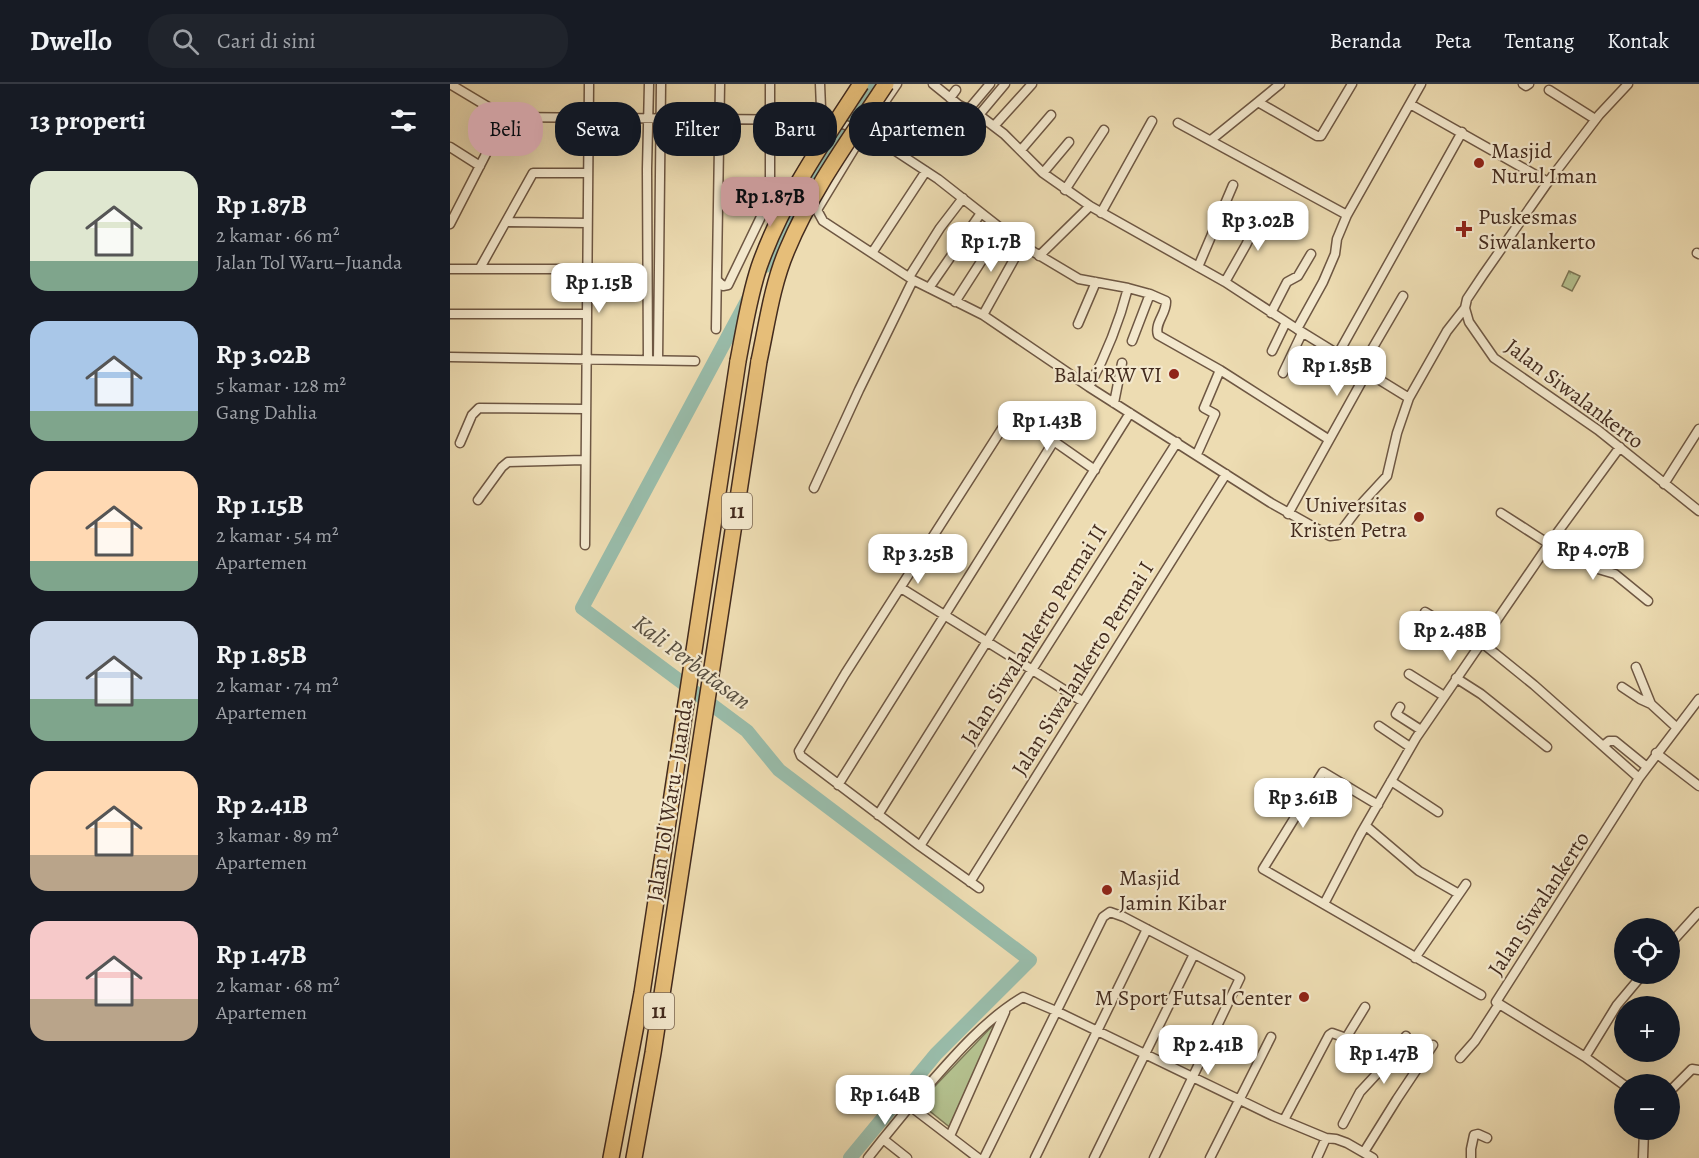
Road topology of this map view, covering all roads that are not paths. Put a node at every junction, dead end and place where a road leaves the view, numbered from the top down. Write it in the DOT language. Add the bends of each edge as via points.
graph roads {
  1 [pos="450,84"];
  2 [pos="589,84"];
  3 [pos="649,84"];
  4 [pos="661,84"];
  5 [pos="720,84"];
  6 [pos="770,84"];
  7 [pos="820,84"];
  8 [pos="861,84"];
  9 [pos="886,84"];
  10 [pos="897,84"];
  11 [pos="933,84"];
  12 [pos="990,84"];
  13 [pos="1005,84"];
  14 [pos="1032,84"];
  15 [pos="1280,84"];
  16 [pos="1352,84"];
  17 [pos="1421,84"];
  18 [pos="1523,84"];
  19 [pos="1529,84"];
  20 [pos="1628,84"];
  21 [pos="956,90"];
  22 [pos="1549,90"];
  23 [pos="950,98"];
  24 [pos="480,102"];
  25 [pos="588,102"];
  26 [pos="661,102"];
  27 [pos="719,102"];
  28 [pos="770,102"];
  29 [pos="821,102"];
  30 [pos="884,102"];
  31 [pos="956,102"];
  32 [pos="975,102"];
  33 [pos="1258,102"];
  34 [pos="1410,104"];
  35 [pos="986,107"];
  36 [pos="1051,115"];
  37 [pos="641,118"];
  38 [pos="649,118"];
  39 [pos="653,118"];
  40 [pos="1595,119"];
  41 [pos="986,120"];
  42 [pos="1152,121"];
  43 [pos="1179,123"];
  44 [pos="994,126"];
  45 [pos="1104,130"];
  46 [pos="1462,132"];
  47 [pos="1211,140"];
  48 [pos="1069,142"];
  49 [pos="450,147"];
  50 [pos="1022,150"];
  51 [pos="849,154"];
  52 [pos="485,156"];
  53 [pos="588,156"];
  54 [pos="660,156"];
  55 [pos="719,156"];
  56 [pos="770,156"];
  57 [pos="903,156"];
  58 [pos="480,166"];
  59 [pos="926,171"];
  60 [pos="647,172"];
  61 [pos="660,172"];
  62 [pos="588,173"];
  63 [pos="1043,173"];
  64 [pos="1548,182"];
  65 [pos="1233,185"];
  66 [pos="1065,190"];
  67 [pos="963,198"];
  68 [pos="1090,206"];
  69 [pos="1264,208"];
  70 [pos="981,213"];
  71 [pos="1101,213"];
  72 [pos="1347,214"];
  73 [pos="507,222"];
  74 [pos="587,223"];
  75 [pos="450,224"];
  76 [pos="1002,229"];
  77 [pos="1022,245"];
  78 [pos="872,253"];
  79 [pos="1311,254"];
  80 [pos="1039,256"];
  81 [pos="1198,267"];
  82 [pos="480,268"];
  83 [pos="450,269"];
  84 [pos="586,269"];
  85 [pos="911,279"];
  86 [pos="718,281"];
  87 [pos="1096,282"];
  88 [pos="1225,282"];
  89 [pos="929,288"];
  90 [pos="1128,288"];
  91 [pos="1150,294"];
  92 [pos="1403,296"];
  93 [pos="955,302"];
  94 [pos="1465,308"];
  95 [pos="1271,313"];
  96 [pos="450,314"];
  97 [pos="586,314"];
  98 [pos="983,315"];
  99 [pos="1286,322"];
  100 [pos="1078,324"];
  101 [pos="716,329"];
  102 [pos="1300,331"];
  103 [pos="648,336"];
  104 [pos="658,336"];
  105 [pos="1132,341"];
  106 [pos="1272,351"];
  107 [pos="1338,354"];
  108 [pos="450,357"];
  109 [pos="585,359"];
  110 [pos="648,360"];
  111 [pos="658,360"];
  112 [pos="695,361"];
  113 [pos="1122,363"];
  114 [pos="1220,370"];
  115 [pos="1364,370"];
  116 [pos="1283,373"];
  117 [pos="1089,387"];
  118 [pos="1409,398"];
  119 [pos="1114,403"];
  120 [pos="585,409"];
  121 [pos="1130,413"];
  122 [pos="1699,429"];
  123 [pos="1328,439"];
  124 [pos="1054,441"];
  125 [pos="1177,442"];
  126 [pos="460,443"];
  127 [pos="1620,447"];
  128 [pos="1197,454"];
  129 [pos="584,460"];
  130 [pos="1095,470"];
  131 [pos="1226,474"];
  132 [pos="1664,484"];
  133 [pos="814,488"];
  134 [pos="478,500"];
  135 [pos="1699,511"];
  136 [pos="1501,513"];
  137 [pos="1288,514"];
  138 [pos="1555,536"];
  139 [pos="1549,544"];
  140 [pos="585,545"];
  141 [pos="901,588"];
  142 [pos="1648,601"];
  143 [pos="1425,612"];
  144 [pos="944,614"];
  145 [pos="988,641"];
  146 [pos="1480,644"];
  147 [pos="1636,667"];
  148 [pos="1031,670"];
  149 [pos="1409,674"];
  150 [pos="1456,678"];
  151 [pos="1622,687"];
  152 [pos="1444,696"];
  153 [pos="1699,699"];
  154 [pos="1082,701"];
  155 [pos="1651,704"];
  156 [pos="1400,707"];
  157 [pos="1379,726"];
  158 [pos="1676,727"];
  159 [pos="1421,730"];
  160 [pos="1603,746"];
  161 [pos="1410,747"];
  162 [pos="1547,747"];
  163 [pos="1656,753"];
  164 [pos="1647,768"];
  165 [pos="1639,778"];
  166 [pos="1391,781"];
  167 [pos="838,785"];
  168 [pos="1699,786"];
  169 [pos="1378,805"];
  170 [pos="1438,812"];
  171 [pos="878,815"];
  172 [pos="1366,826"];
  173 [pos="920,846"];
  174 [pos="970,882"];
  175 [pos="1466,884"];
  176 [pos="979,888"];
  177 [pos="1459,894"];
  178 [pos="1324,904"];
  179 [pos="1699,912"];
  180 [pos="1147,929"];
  181 [pos="1680,933"];
  182 [pos="1194,954"];
  183 [pos="1415,957"];
  184 [pos="1634,984"];
  185 [pos="1497,1003"];
  186 [pos="1365,1007"];
  187 [pos="1007,1008"];
  188 [pos="1056,1011"];
  189 [pos="1097,1031"];
  190 [pos="1406,1036"];
  191 [pos="1271,1037"];
  192 [pos="1433,1045"];
  193 [pos="1145,1054"];
  194 [pos="1585,1057"];
  195 [pos="1460,1058"];
  196 [pos="1699,1070"];
  197 [pos="1193,1077"];
  198 [pos="1614,1078"];
  199 [pos="1680,1081"];
  200 [pos="1239,1099"];
  201 [pos="910,1106"];
  202 [pos="1284,1120"];
  203 [pos="950,1136"];
  204 [pos="1326,1138"];
  205 [pos="1487,1138"];
  206 [pos="883,1139"];
  207 [pos="1336,1139"];
  208 [pos="1644,1140"];
  209 [pos="1364,1152"];
  210 [pos="611,1158"];
  211 [pos="634,1158"];
  212 [pos="868,1158"];
  213 [pos="907,1158"];
  214 [pos="978,1158"];
  215 [pos="984,1158"];
  216 [pos="1035,1158"];
  217 [pos="1094,1158"];
  218 [pos="1154,1158"];
  219 [pos="1210,1158"];
  220 [pos="1317,1158"];
  221 [pos="1373,1158"];
  222 [pos="1471,1158"];
  223 [pos="1643,1158"];
  1 -- 24 [label="street"];
  2 -- 25 [label="street"];
  3 -- 38 [label="street"];
  4 -- 26 [label="street"];
  5 -- 27 [label="street"];
  6 -- 28 [label="street"];
  7 -- 29 [label="street"];
  8 -- 210 [label="highway, Jalan Tol Waru–Juanda / 11, bridge" via="789,200 758,269 749,304 642,993"];
  9 -- 211 [label="highway, Jalan Tol Waru–Juanda / 11, bridge" via="807,207 787,250 768,315"];
  10 -- 30 [label="street"];
  11 -- 23 [label="street"];
  12 -- 32 [label="street"];
  13 -- 35 [label="street"];
  14 -- 44 [label="street"];
  15 -- 33 [label="street"];
  16 -- 33 [label="street" via="1321,136"];
  17 -- 34 [label="street"];
  18 -- 19 [label="street"];
  20 -- 40 [label="street"];
  21 -- 23 [label="street"];
  22 -- 40 [label="street"];
  23 -- 31 [label="street"];
  33 -- 47 [label="street"];
  34 -- 46 [label="street"];
  34 -- 72 [label="street"];
  36 -- 50 [label="street"];
  37 -- 38 [label="street"];
  38 -- 39 [label="street"];
  38 -- 60 [label="street"];
  40 -- 64 [label="street"];
  41 -- 44 [label="street"];
  42 -- 71 [label="street"];
  43 -- 47 [label="street"];
  44 -- 50 [label="street"];
  45 -- 66 [label="street"];
  46 -- 64 [label="street"];
  46 -- 107 [label="street"];
  47 -- 72 [label="street"];
  48 -- 63 [label="street"];
  49 -- 58 [label="street"];
  50 -- 63 [label="street"];
  51 -- 78 [label="street" via="817,210 823,221"];
  52 -- 58 [label="street"];
  53 -- 62 [label="street"];
  54 -- 61 [label="street"];
  55 -- 86 [label="street"];
  56 -- 86 [label="street" via="770,198 728,285"];
  57 -- 59 [label="street"];
  58 -- 75 [label="street"];
  59 -- 67 [label="street"];
  59 -- 78 [label="street"];
  60 -- 61 [label="street"];
  60 -- 103 [label="street"];
  61 -- 104 [label="street"];
  62 -- 73 [label="street" via="533,173"];
  62 -- 74 [label="street"];
  63 -- 66 [label="street"];
  64 -- 94 [label="street" via="1476,285"];
  65 -- 81 [label="street"];
  66 -- 68 [label="street"];
  67 -- 70 [label="street"];
  67 -- 85 [label="street" via="939,228"];
  68 -- 71 [label="street"];
  68 -- 80 [label="street"];
  69 -- 88 [label="street"];
  70 -- 76 [label="street"];
  70 -- 89 [label="street"];
  71 -- 81 [label="street"];
  72 -- 102 [label="street" via="1336,239 1335,254"];
  73 -- 74 [label="street"];
  73 -- 82 [label="street"];
  74 -- 84 [label="street"];
  76 -- 77 [label="street"];
  76 -- 93 [label="street"];
  77 -- 80 [label="street"];
  77 -- 98 [label="street"];
  78 -- 85 [label="street"];
  79 -- 95 [label="street" via="1298,276 1287,282"];
  80 -- 87 [label="street" via="1079,279"];
  81 -- 88 [label="street"];
  82 -- 83 [label="street"];
  82 -- 84 [label="street"];
  84 -- 97 [label="street"];
  85 -- 89 [label="street"];
  85 -- 133 [label="street"];
  86 -- 101 [label="street"];
  87 -- 90 [label="street"];
  87 -- 100 [label="street"];
  88 -- 95 [label="street"];
  89 -- 93 [label="street"];
  90 -- 91 [label="street"];
  90 -- 117 [label="street" via="1118,323"];
  91 -- 105 [label="street"];
  91 -- 114 [label="street" via="1167,303 1156,328 1158,335"];
  92 -- 115 [label="street"];
  93 -- 98 [label="street"];
  94 -- 118 [label="street" via="1447,331"];
  94 -- 127 [label="street, Jalan Siwalankerto" via="1469,322 1494,358"];
  95 -- 99 [label="street"];
  96 -- 97 [label="street"];
  97 -- 109 [label="street"];
  98 -- 117 [label="street"];
  99 -- 102 [label="street"];
  99 -- 106 [label="street"];
  102 -- 107 [label="street"];
  102 -- 116 [label="street"];
  103 -- 104 [label="street"];
  103 -- 110 [label="street"];
  104 -- 111 [label="street"];
  107 -- 115 [label="street"];
  108 -- 109 [label="street"];
  109 -- 110 [label="street"];
  109 -- 120 [label="street"];
  110 -- 111 [label="street"];
  111 -- 112 [label="street"];
  113 -- 119 [label="street"];
  114 -- 123 [label="street"];
  114 -- 128 [label="street" via="1204,408 1215,414"];
  115 -- 118 [label="street"];
  115 -- 123 [label="street"];
  117 -- 119 [label="street"];
  118 -- 137 [label="street" via="1387,476 1338,535 1325,534"];
  119 -- 121 [label="street"];
  120 -- 126 [label="street" via="479,408"];
  120 -- 129 [label="street"];
  121 -- 125 [label="street"];
  121 -- 130 [label="street"];
  122 -- 132 [label="street"];
  123 -- 137 [label="street"];
  124 -- 130 [label="street"];
  124 -- 141 [label="street" via="1010,411"];
  124 -- 144 [label="street"];
  125 -- 128 [label="street"];
  125 -- 148 [label="street, Jalan Siwalankerto Permai II"];
  127 -- 132 [label="street, Jalan Siwalankerto"];
  127 -- 138 [label="street"];
  128 -- 131 [label="street"];
  129 -- 134 [label="street" via="508,462"];
  129 -- 140 [label="street"];
  130 -- 145 [label="street"];
  131 -- 137 [label="street"];
  131 -- 154 [label="street, Jalan Siwalankerto Permai I"];
  132 -- 135 [label="street, Jalan Siwalankerto"];
  136 -- 139 [label="street"];
  138 -- 139 [label="street"];
  138 -- 142 [label="street" via="1598,569 1615,574"];
  139 -- 146 [label="street"];
  141 -- 144 [label="street"];
  141 -- 167 [label="street" via="799,751"];
  143 -- 146 [label="street"];
  144 -- 145 [label="street"];
  144 -- 167 [label="street"];
  145 -- 148 [label="street"];
  145 -- 171 [label="street"];
  146 -- 150 [label="street"];
  146 -- 160 [label="street"];
  147 -- 155 [label="street"];
  148 -- 154 [label="street"];
  148 -- 173 [label="street, Jalan Siwalankerto Permai II"];
  149 -- 152 [label="street"];
  150 -- 152 [label="street"];
  150 -- 162 [label="street"];
  151 -- 155 [label="street"];
  152 -- 159 [label="street"];
  153 -- 158 [label="street, Jalan Siwalankerto"];
  154 -- 174 [label="street, Jalan Siwalankerto Permai I"];
  155 -- 158 [label="street"];
  156 -- 159 [label="street" via="1396,714"];
  157 -- 161 [label="street"];
  158 -- 163 [label="street, Jalan Siwalankerto"];
  159 -- 161 [label="street"];
  160 -- 164 [label="street" via="1613,740"];
  160 -- 165 [label="street"];
  161 -- 166 [label="street"];
  163 -- 164 [label="street, Jalan Siwalankerto"];
  163 -- 168 [label="street"];
  164 -- 165 [label="street, Jalan Siwalankerto"];
  165 -- 185 [label="street, Jalan Siwalankerto"];
  166 -- 169 [label="street"];
  166 -- 170 [label="street"];
  167 -- 171 [label="street"];
  169 -- 172 [label="street"];
  169 -- 178 [label="street" via="1323,772 1263,869"];
  171 -- 173 [label="street"];
  172 -- 177 [label="street" via="1419,871"];
  172 -- 178 [label="street"];
  173 -- 174 [label="street"];
  174 -- 176 [label="street"];
  175 -- 177 [label="street"];
  177 -- 183 [label="street"];
  178 -- 183 [label="street"];
  179 -- 181 [label="street"];
  180 -- 182 [label="street"];
  180 -- 188 [label="street" via="1114,913 1106,914"];
  180 -- 189 [label="street"];
  182 -- 193 [label="street"];
  182 -- 197 [label="street" via="1238,976 1240,983"];
  183 -- 185 [label="street"];
  184 -- 194 [label="street"];
  185 -- 194 [label="street, Jalan Siwalankerto"];
  185 -- 195 [label="street"];
  186 -- 202 [label="street" via="1346,1038 1329,1035"];
  187 -- 188 [label="street" via="1023,997"];
  187 -- 201 [label="street" via="950,1061"];
  187 -- 203 [label="street"];
  188 -- 189 [label="street"];
  188 -- 215 [label="street"];
  189 -- 193 [label="street"];
  189 -- 216 [label="street"];
  190 -- 207 [label="street" via="1360,1092"];
  191 -- 200 [label="street"];
  192 -- 209 [label="street"];
  193 -- 197 [label="street"];
  193 -- 217 [label="street"];
  194 -- 198 [label="street, Jalan Siwalankerto"];
  196 -- 199 [label="street" via="1692,1069"];
  197 -- 200 [label="street"];
  197 -- 218 [label="street"];
  200 -- 202 [label="street"];
  200 -- 219 [label="street"];
  201 -- 203 [label="street"];
  201 -- 206 [label="street"];
  202 -- 204 [label="street"];
  203 -- 214 [label="street"];
  204 -- 207 [label="street"];
  204 -- 220 [label="street"];
  205 -- 222 [label="street" via="1474,1136"];
  206 -- 212 [label="street"];
  206 -- 213 [label="street"];
  207 -- 209 [label="street"];
  208 -- 223 [label="street"];
  209 -- 221 [label="street"];
}
